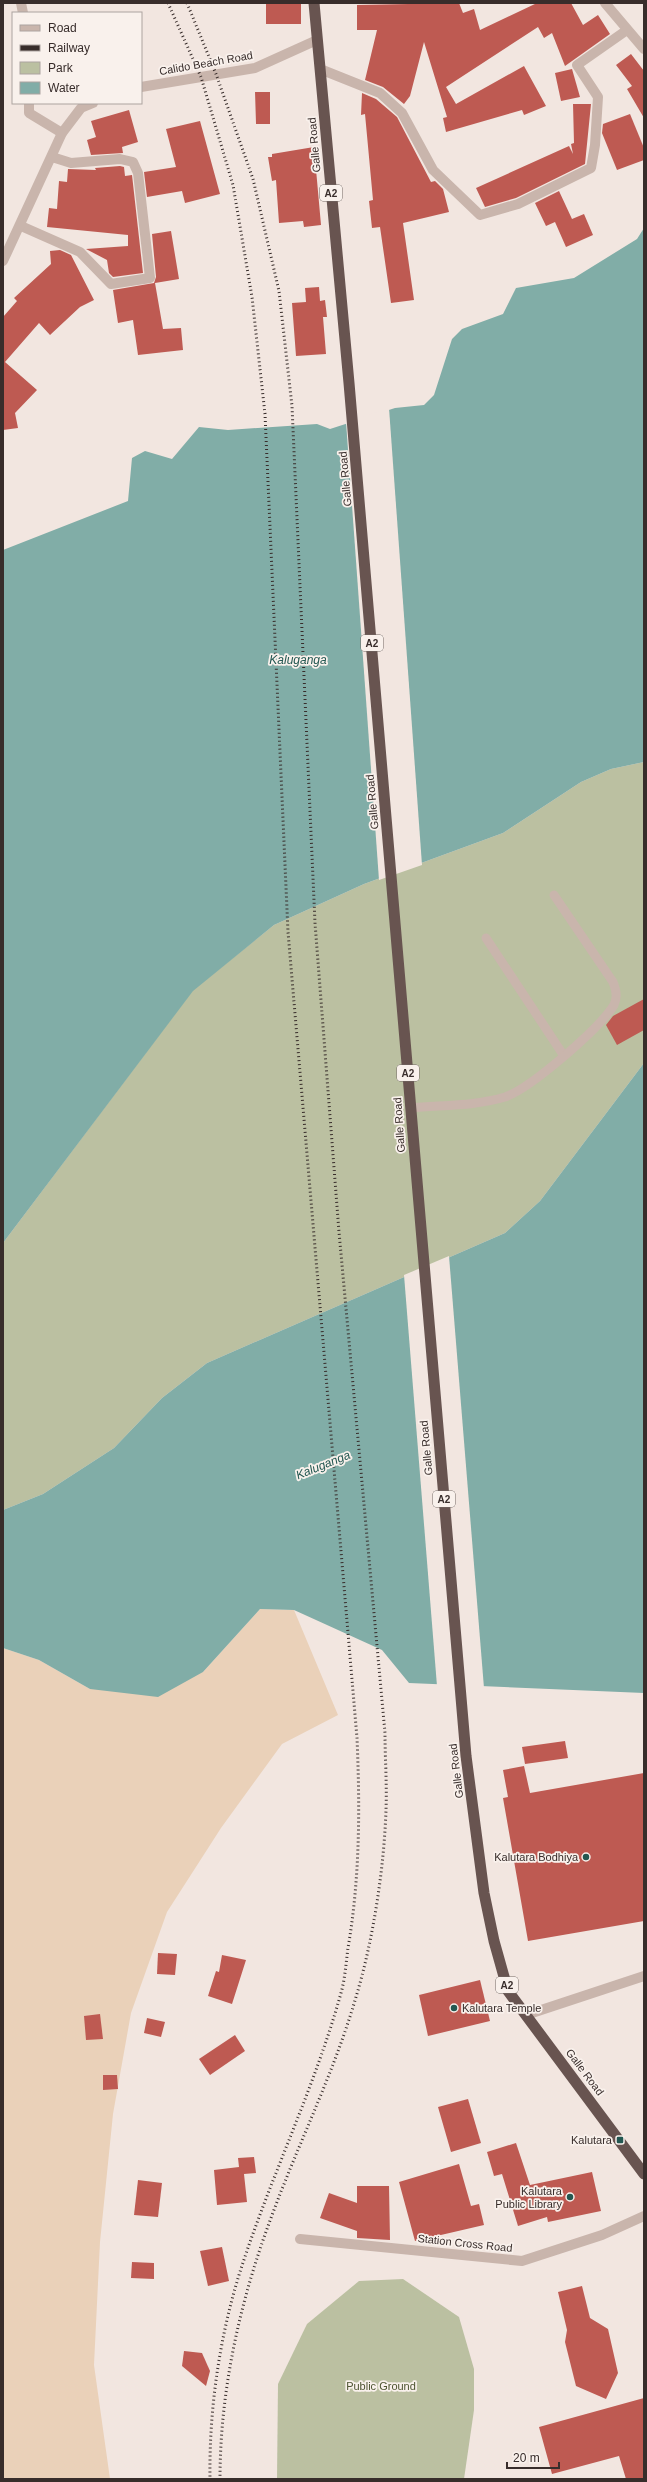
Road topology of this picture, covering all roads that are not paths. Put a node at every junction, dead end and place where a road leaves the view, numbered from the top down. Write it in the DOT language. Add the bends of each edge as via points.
graph roads {
  1 [pos="314,3"];
  2 [pos="605,3"];
  3 [pos="627,30"];
  4 [pos="640,38"];
  5 [pos="317,40"];
  6 [pos="644,49"];
  7 [pos="320,69"];
  8 [pos="142,87"];
  9 [pos="29,104"];
  10 [pos="91,104"];
  11 [pos="62,133"];
  12 [pos="52,158"];
  13 [pos="21,226"];
  14 [pos="3,261"];
  15 [pos="554,895"];
  16 [pos="486,938"];
  17 [pos="564,1056"];
  18 [pos="410,1108"];
  19 [pos="644,1976"];
  20 [pos="526,2015"];
  21 [pos="644,2174"];
  22 [pos="644,2216"];
  23 [pos="300,2239"];
  1 -- 5 [label="highway, Galle Road / A2"];
  2 -- 3 [label="street"];
  3 -- 4 [label="street"];
  3 -- 7 [label="street" via="577,65 598,97 591,168 518,204 480,215 432,170 402,113 380,94"];
  4 -- 6 [label="street"];
  5 -- 7 [label="highway, Galle Road / A2"];
  5 -- 8 [label="street, Calido Beach Road" via="255,68"];
  7 -- 18 [label="highway, Galle Road / A2"];
  9 -- 11 [label="street" via="29,114"];
  10 -- 11 [label="street" via="81,108"];
  11 -- 12 [label="street"];
  12 -- 13 [label="street"];
  12 -- 13 [label="street" via="71,163 120,159 133,162 138,173 150,278 111,284 80,252"];
  13 -- 14 [label="street"];
  15 -- 17 [label="lane" via="613,982 617,992 614,1004"];
  16 -- 17 [label="lane"];
  17 -- 18 [label="lane" via="523,1089 504,1097"];
  18 -- 20 [label="highway, Galle Road / A2" via="466,1756 484,1893 494,1941 508,1991"];
  19 -- 20 [label="street"];
  20 -- 21 [label="highway, Galle Road / A2"];
  22 -- 23 [label="street, Station Cross Road" via="602,2235 522,2261"];
}
